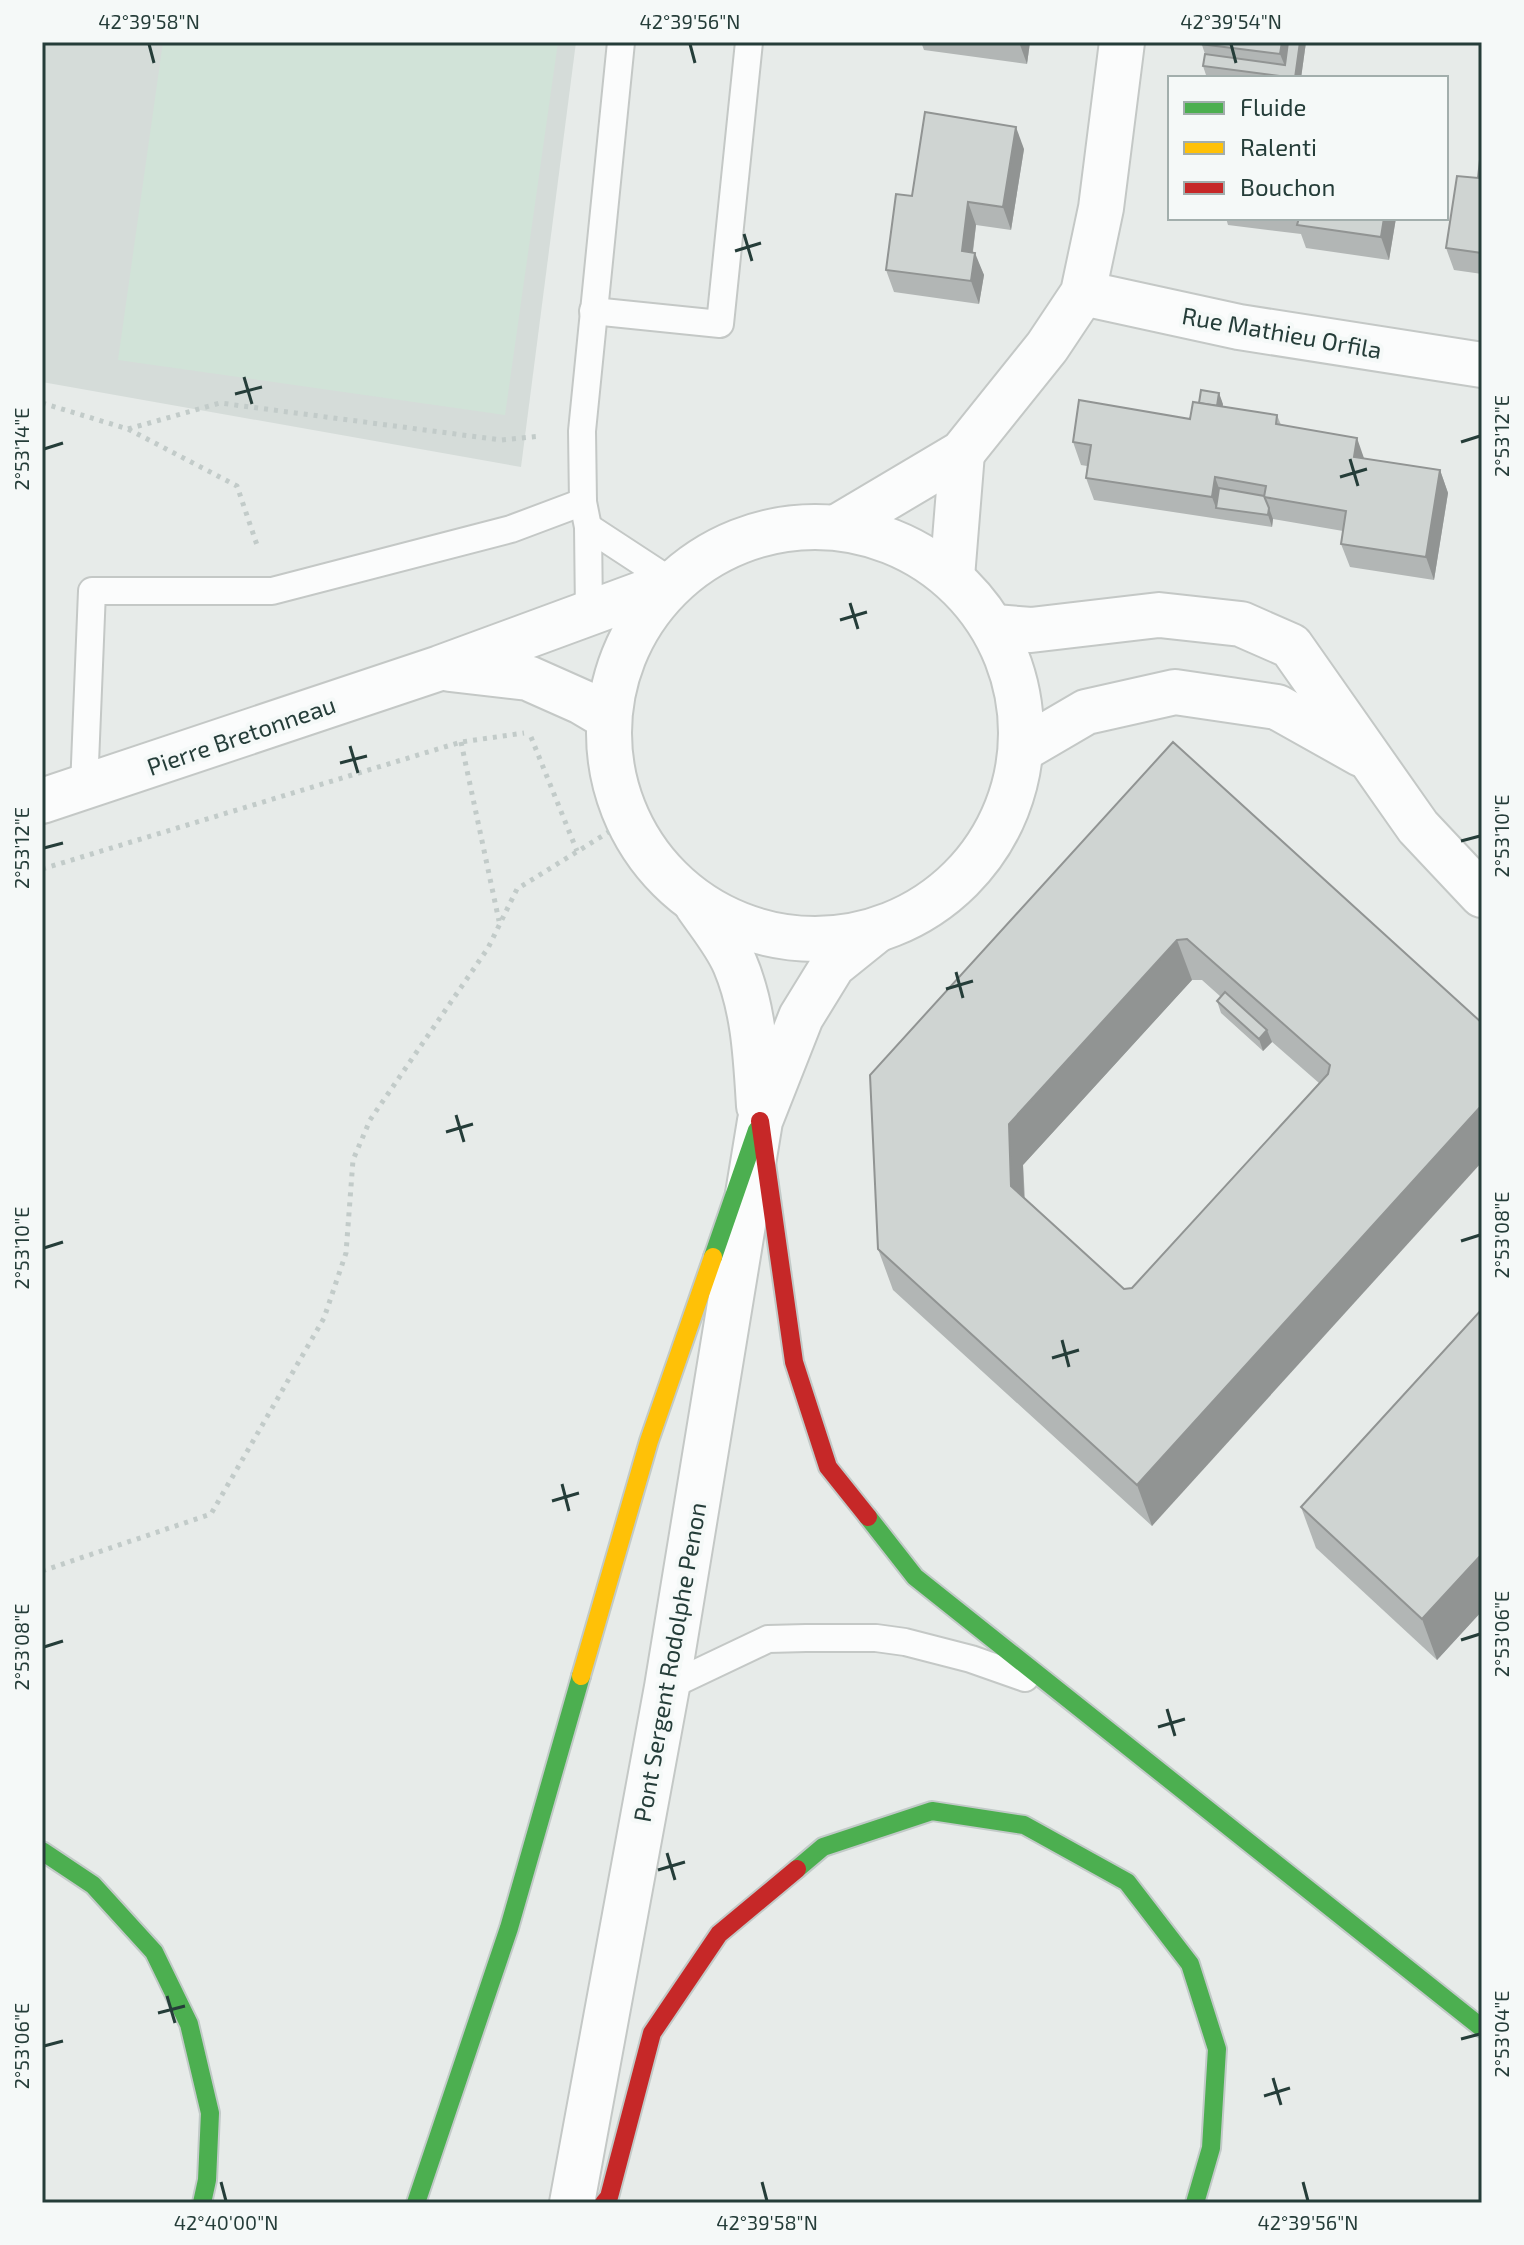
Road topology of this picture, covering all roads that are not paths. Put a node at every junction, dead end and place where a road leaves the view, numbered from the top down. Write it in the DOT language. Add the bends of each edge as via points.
graph roads {
  1 [pos="621,42"];
  2 [pos="749,42"];
  3 [pos="1122,42"];
  4 [pos="1083,293"];
  5 [pos="593,311"];
  6 [pos="1482,365"];
  7 [pos="962,453"];
  8 [pos="586,514"];
  9 [pos="839,526"];
  10 [pos="952,577"];
  11 [pos="672,582"];
  12 [pos="589,614"];
  13 [pos="994,627"];
  14 [pos="440,668"];
  15 [pos="609,718"];
  16 [pos="1021,750"];
  17 [pos="1368,759"];
  18 [pos="84,788"];
  19 [pos="42,801"];
  20 [pos="1482,895"];
  21 [pos="696,903"];
  22 [pos="874,932"];
  23 [pos="760,1121"];
  24 [pos="667,1687"];
  25 [pos="1055,1689"];
  26 [pos="42,1851"];
  27 [pos="1482,2028"];
  28 [pos="202,2203"];
  29 [pos="416,2203"];
  30 [pos="572,2203"];
  31 [pos="604,2203"];
  32 [pos="1195,2203"];
  1 -- 5 [label="lane"];
  2 -- 5 [label="lane" via="720,324"];
  3 -- 4 [label="street" via="1101,208"];
  4 -- 6 [label="street, Rue Mathieu Orfila" via="1239,327"];
  4 -- 7 [label="street"];
  5 -- 8 [label="lane" via="582,431"];
  7 -- 9 [label="street"];
  7 -- 10 [label="street"];
  8 -- 11 [label="lane"];
  8 -- 12 [label="lane"];
  8 -- 18 [label="lane" via="272,591 92,591"];
  9 -- 10 [label="street" via="900,543"];
  9 -- 11 [label="street" via="778,528 721,548"];
  10 -- 13 [label="street"];
  11 -- 12 [label="street, Pierre Bretonneau"];
  11 -- 15 [label="street" via="625,651"];
  12 -- 14 [label="street, Pierre Bretonneau"];
  13 -- 16 [label="street" via="1017,687"];
  13 -- 17 [label="street" via="1031,630 1159,615 1241,624 1291,646"];
  14 -- 15 [label="street, Pierre Bretonneau" via="528,678"];
  14 -- 18 [label="street, Pierre Bretonneau"];
  15 -- 21 [label="street" via="612,771 628,820 656,866"];
  16 -- 17 [label="street" via="1086,712 1175,692 1277,707"];
  16 -- 22 [label="street" via="1007,810 976,864 931,906"];
  17 -- 20 [label="street" via="1418,827"];
  18 -- 19 [label="street, Pierre Bretonneau"];
  21 -- 22 [label="street" via="752,930 813,940"];
  21 -- 23 [label="street, Pont Sergent Rodolphe Penon" via="734,962 748,1005"];
  22 -- 23 [label="street, Pont Sergent Rodolphe Penon" via="833,965 801,1017"];
  23 -- 24 [label="street, Pont Sergent Rodolphe Penon"];
  23 -- 25 [label="main road" via="794,1362 828,1467 915,1577"];
  23 -- 29 [label="main road" via="649,1441 509,1928"];
  24 -- 25 [label="lane" via="768,1639 876,1638 971,1659"];
  24 -- 30 [label="street, Pont Sergent Rodolphe Penon"];
  25 -- 27 [label="main road"];
  26 -- 28 [label="main road" via="93,1885 154,1952 189,2024 210,2113"];
  31 -- 32 [label="main road" via="652,2033 719,1934 823,1847 932,1811 1024,1825 1127,1882 1190,1964 1217,2049 1211,2148"];
}
